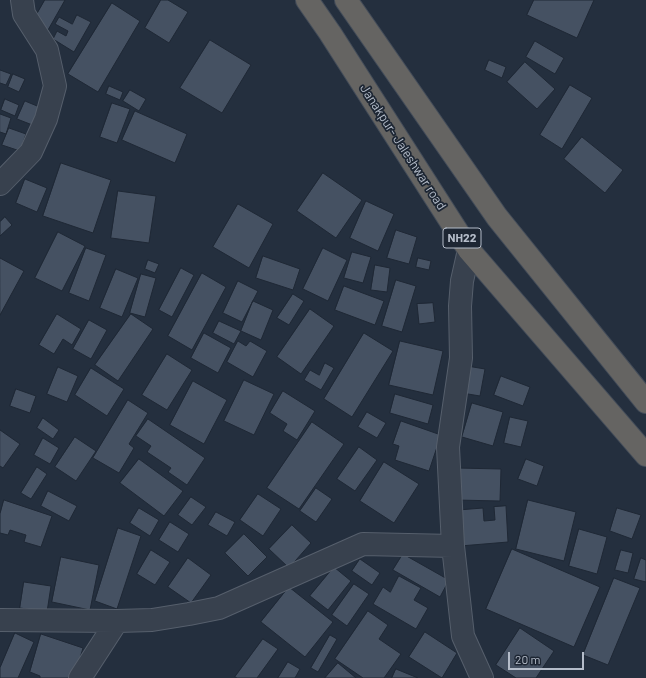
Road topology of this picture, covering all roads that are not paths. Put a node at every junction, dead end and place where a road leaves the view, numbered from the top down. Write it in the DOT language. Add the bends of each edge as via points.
graph roads {
  1 [pos="22,0"];
  2 [pos="307,0"];
  3 [pos="346,0"];
  4 [pos="0,184"];
  5 [pos="469,250"];
  6 [pos="646,402"];
  7 [pos="646,455"];
  8 [pos="453,546"];
  9 [pos="0,620"];
  10 [pos="117,621"];
  11 [pos="80,678"];
  12 [pos="482,678"];
  1 -- 4 [label="street" via="24,14 47,50 55,86 46,120 31,152"];
  2 -- 5 [label="highway, Janakpur- Jaleshwar road / NH22"];
  3 -- 6 [label="highway, NH22" via="496,217"];
  5 -- 7 [label="highway, Janakpur- Jaleshwar road / NH22"];
  5 -- 8 [label="street" via="460,306 462,358 448,446"];
  8 -- 10 [label="street" via="363,544 219,608 152,620"];
  8 -- 12 [label="street" via="463,636"];
  9 -- 10 [label="street"];
  10 -- 11 [label="street"];
}
